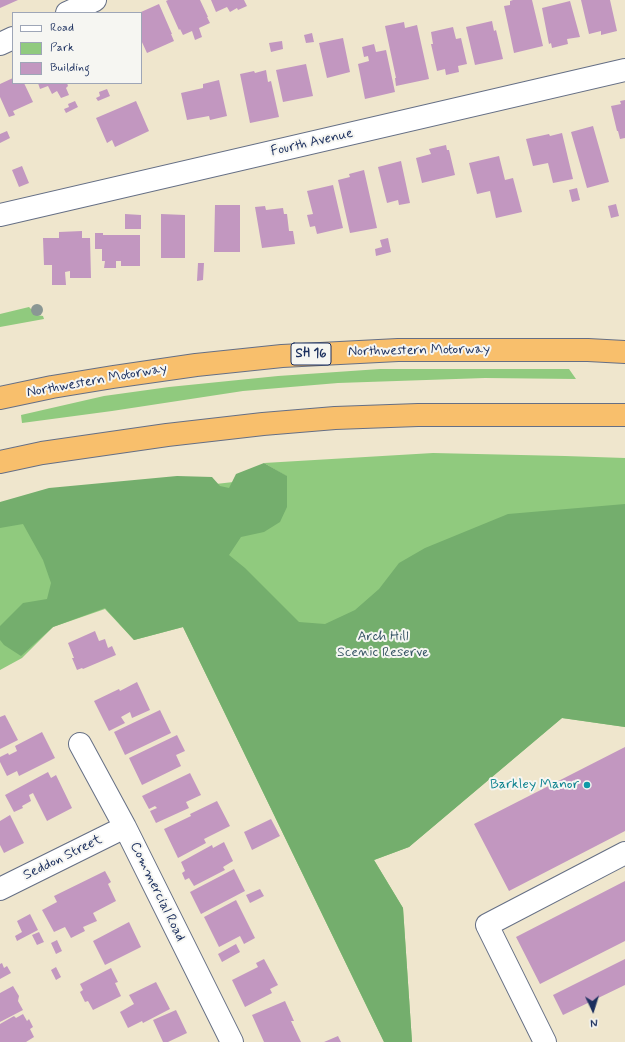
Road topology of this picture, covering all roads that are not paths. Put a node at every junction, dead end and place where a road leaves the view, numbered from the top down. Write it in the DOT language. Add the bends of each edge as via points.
graph roads {
  1 [pos="95,0"];
  2 [pos="69,12"];
  3 [pos="12,38"];
  4 [pos="0,44"];
  5 [pos="625,70"];
  6 [pos="0,215"];
  7 [pos="625,352"];
  8 [pos="0,398"];
  9 [pos="625,415"];
  10 [pos="0,462"];
  11 [pos="80,744"];
  12 [pos="125,827"];
  13 [pos="625,853"];
  14 [pos="0,889"];
  15 [pos="232,1042"];
  16 [pos="544,1042"];
  1 -- 2 [label="street"];
  3 -- 4 [label="street"];
  5 -- 6 [label="street, Fourth Avenue"];
  7 -- 8 [label="highway, Northwestern Motorway / SH 16" via="398,350 282,356 113,377"];
  9 -- 10 [label="highway" via="418,415 335,418 167,435 42,453"];
  11 -- 12 [label="street, Commercial Road"];
  12 -- 14 [label="street, Seddon Street"];
  12 -- 15 [label="street, Commercial Road"];
  13 -- 16 [label="street" via="487,925"];
}
